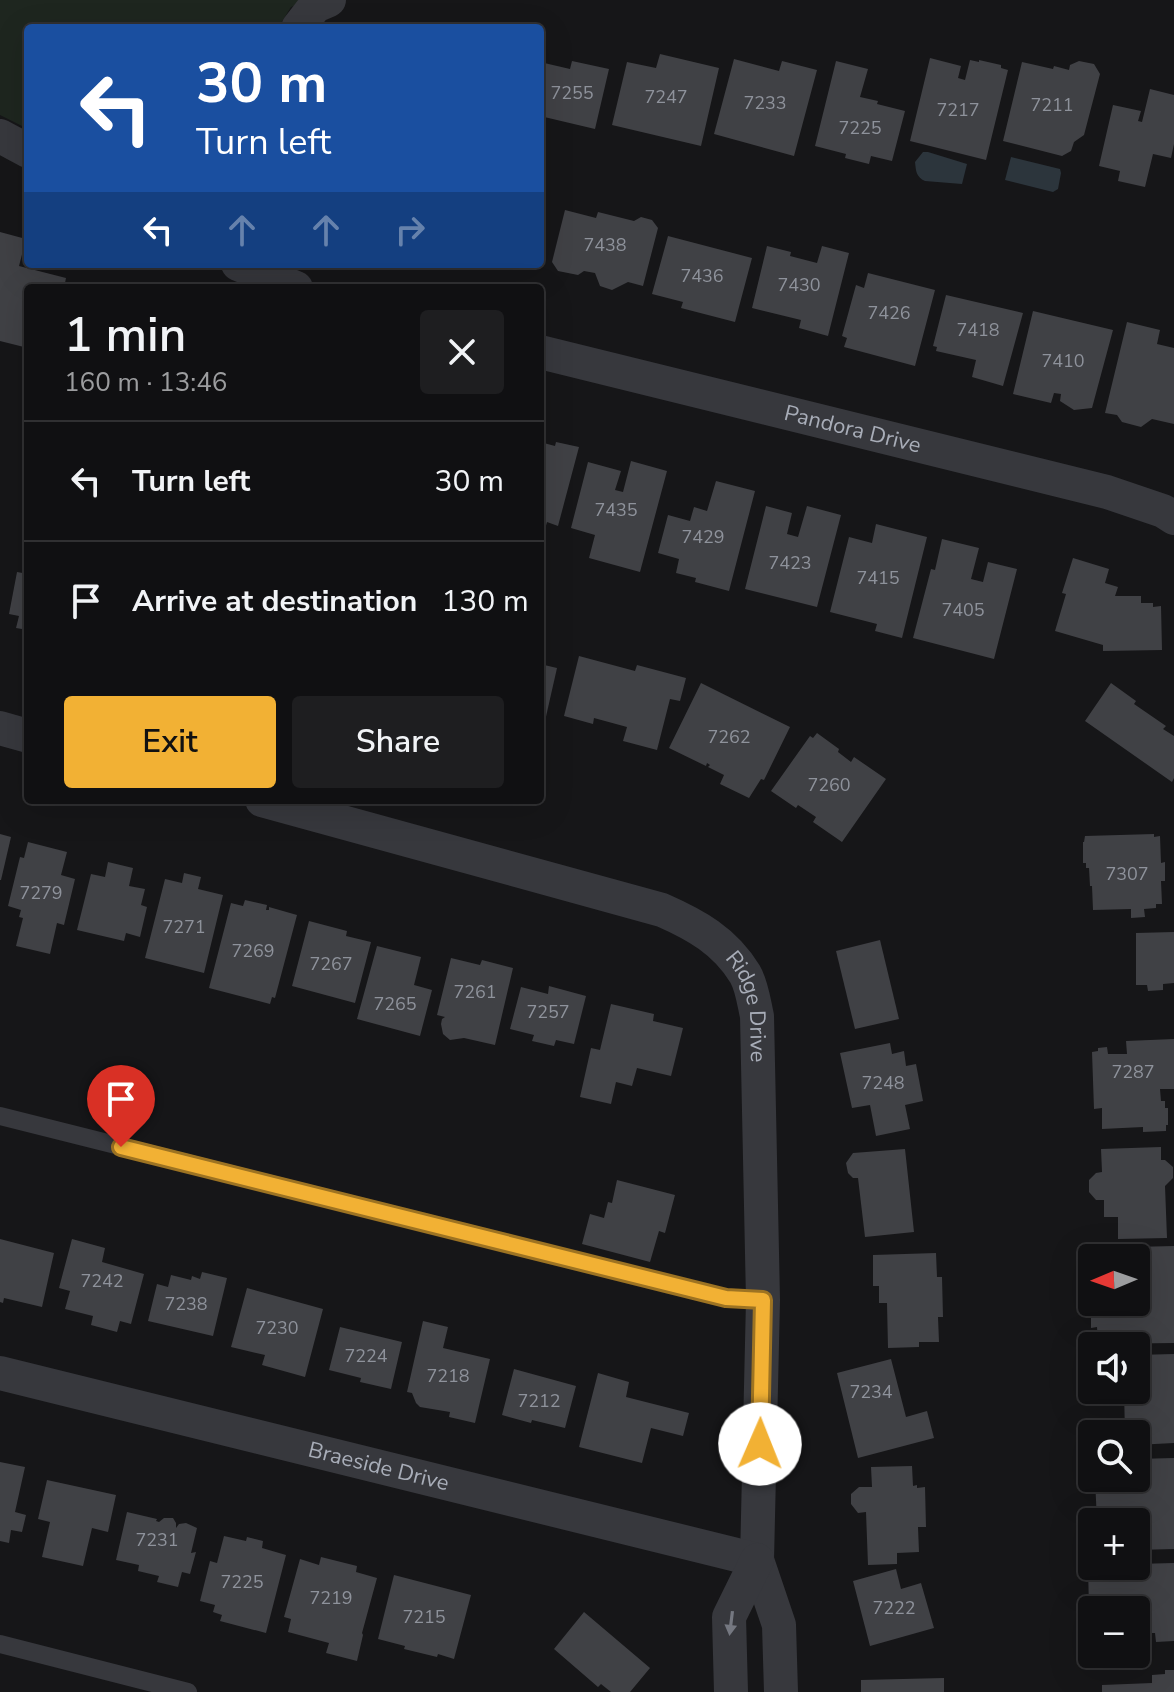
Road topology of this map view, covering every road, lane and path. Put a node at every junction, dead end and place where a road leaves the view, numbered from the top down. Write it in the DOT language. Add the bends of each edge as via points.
graph roads {
  1 [pos="329,0"];
  2 [pos="301,24"];
  3 [pos="0,136"];
  4 [pos="24,149"];
  5 [pos="248,268"];
  6 [pos="286,284"];
  7 [pos="544,353"];
  8 [pos="1169,515"];
  9 [pos="0,728"];
  10 [pos="24,735"];
  11 [pos="277,804"];
  12 [pos="0,1116"];
  13 [pos="763,1300"];
  14 [pos="0,1373"];
  15 [pos="757,1560"];
  16 [pos="0,1644"];
  17 [pos="188,1692"];
  18 [pos="731,1692"];
  19 [pos="781,1692"];
  1 -- 2 [label="street" via="315,6"];
  3 -- 4 [label="street"];
  5 -- 6 [label="street"];
  7 -- 8 [label="street, Pandora Drive" via="1107,492"];
  9 -- 10 [label="street"];
  11 -- 13 [label="street, Ridge Drive" via="662,910 694,924 722,945 746,976 757,1016"];
  12 -- 13 [label="lane" via="726,1298"];
  13 -- 15 [label="street, Ridge Drive"];
  14 -- 15 [label="street, Braeside Drive"];
  15 -- 18 [label="street, Ridge Drive, one-way" via="729,1617"];
  15 -- 19 [label="street, Ridge Drive" via="779,1625"];
  16 -- 17 [label="lane"];
}
